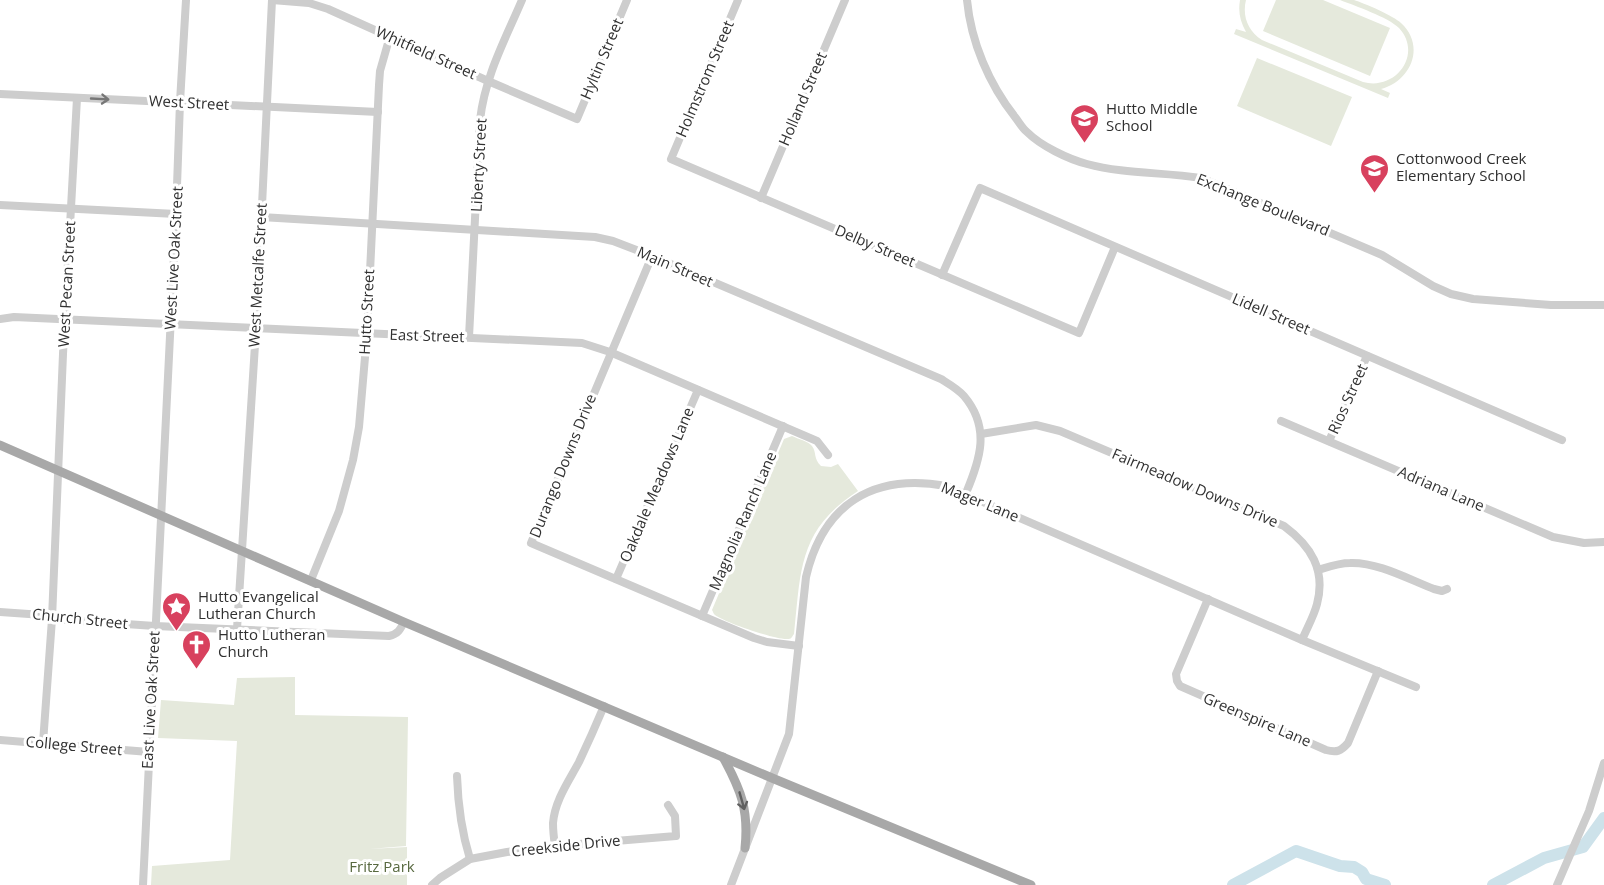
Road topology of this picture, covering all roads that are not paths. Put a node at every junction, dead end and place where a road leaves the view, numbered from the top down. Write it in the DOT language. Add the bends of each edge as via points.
graph roads {
  1 [pos="186,0"];
  2 [pos="272,0"];
  3 [pos="522,0"];
  4 [pos="738,0"];
  5 [pos="845,0"];
  6 [pos="967,0"];
  7 [pos="627,2"];
  8 [pos="390,36"];
  9 [pos="488,81"];
  10 [pos="0,94"];
  11 [pos="77,98"];
  12 [pos="180,102"];
  13 [pos="267,106"];
  14 [pos="378,112"];
  15 [pos="577,119"];
  16 [pos="672,159"];
  17 [pos="761,198"];
  18 [pos="0,205"];
  19 [pos="71,208"];
  20 [pos="176,214"];
  21 [pos="261,217"];
  22 [pos="372,223"];
  23 [pos="476,229"];
  24 [pos="1115,247"];
  25 [pos="652,256"];
  26 [pos="942,275"];
  27 [pos="1604,305"];
  28 [pos="0,319"];
  29 [pos="65,320"];
  30 [pos="170,325"];
  31 [pos="256,329"];
  32 [pos="367,334"];
  33 [pos="469,337"];
  34 [pos="610,352"];
  35 [pos="1367,356"];
  36 [pos="698,390"];
  37 [pos="1281,421"];
  38 [pos="783,426"];
  39 [pos="981,434"];
  40 [pos="1562,440"];
  41 [pos="1329,441"];
  42 [pos="0,445"];
  43 [pos="828,455"];
  44 [pos="59,471"];
  45 [pos="966,493"];
  46 [pos="160,515"];
  47 [pos="1604,542"];
  48 [pos="241,550"];
  49 [pos="1318,570"];
  50 [pos="616,579"];
  51 [pos="311,580"];
  52 [pos="1447,589"];
  53 [pos="1208,599"];
  54 [pos="0,612"];
  55 [pos="702,616"];
  56 [pos="52,619"];
  57 [pos="404,621"];
  58 [pos="155,626"];
  59 [pos="237,629"];
  60 [pos="1302,640"];
  61 [pos="799,646"];
  62 [pos="1378,671"];
  63 [pos="1416,687"];
  64 [pos="604,706"];
  65 [pos="0,740"];
  66 [pos="43,743"];
  67 [pos="149,752"];
  68 [pos="723,757"];
  69 [pos="1604,763"];
  70 [pos="457,776"];
  71 [pos="772,778"];
  72 [pos="668,805"];
  73 [pos="555,846"];
  74 [pos="745,848"];
  75 [pos="470,859"];
  76 [pos="1557,884"];
  77 [pos="143,885"];
  78 [pos="432,885"];
  79 [pos="731,885"];
  80 [pos="1031,885"];
  1 -- 12 [label="street, West Live Oak Street"];
  2 -- 8 [label="street, Whitfield Street" via="309,3"];
  2 -- 13 [label="street, West Metcalfe Street"];
  3 -- 9 [label="street, Liberty Street"];
  4 -- 16 [label="street, Holmstrom Street"];
  5 -- 17 [label="street, Holland Street"];
  6 -- 27 [label="street, Exchange Boulevard" via="979,53 994,85 1027,132 1059,154 1117,170 1201,178 1382,255 1451,294 1551,305"];
  7 -- 15 [label="street, Hyltin Street"];
  8 -- 9 [label="street, Whitfield Street"];
  8 -- 14 [label="street, Hutto Street" via="380,71"];
  9 -- 15 [label="street, Whitfield Street"];
  9 -- 23 [label="street, Liberty Street" via="480,120"];
  10 -- 11 [label="street, West Street"];
  11 -- 12 [label="street, West Street, one-way"];
  11 -- 19 [label="street, West Pecan Street"];
  12 -- 13 [label="street, West Street"];
  12 -- 20 [label="street, West Live Oak Street"];
  13 -- 14 [label="street, West Street"];
  13 -- 21 [label="street, West Metcalfe Street"];
  14 -- 22 [label="street, Hutto Street"];
  16 -- 17 [label="street, Delby Street"];
  17 -- 26 [label="street, Delby Street"];
  18 -- 19 [label="street"];
  19 -- 20 [label="street"];
  19 -- 29 [label="street, West Pecan Street"];
  20 -- 30 [label="street, West Live Oak Street"];
  21 -- 22 [label="street, Main Street"];
  21 -- 31 [label="street, West Metcalfe Street"];
  22 -- 23 [label="street, Main Street"];
  22 -- 32 [label="street, Hutto Street"];
  23 -- 25 [label="street, Main Street" via="595,237"];
  23 -- 33 [label="street, Liberty Street"];
  24 -- 26 [label="street, Delby Street" via="1079,333"];
  24 -- 26 [label="street, Lidell Street" via="980,188"];
  24 -- 35 [label="street, Lidell Street"];
  25 -- 34 [label="street, Durango Downs Drive"];
  25 -- 39 [label="street, Main Street" via="941,379 963,396 976,416"];
  28 -- 29 [label="street, East Street"];
  29 -- 30 [label="street, East Street"];
  29 -- 44 [label="street, West Pecan Street"];
  30 -- 31 [label="street, East Street"];
  30 -- 46 [label="street, West Live Oak Street"];
  31 -- 32 [label="street, East Street"];
  31 -- 48 [label="street, West Metcalfe Street"];
  32 -- 33 [label="street, East Street"];
  32 -- 51 [label="street, Hutto Street" via="353,460 339,511"];
  33 -- 34 [label="street, East Street" via="582,343"];
  34 -- 36 [label="street, East Street"];
  34 -- 50 [label="street, Durango Downs Drive" via="531,543"];
  35 -- 40 [label="street, Lidell Street"];
  35 -- 41 [label="street, Rios Street"];
  36 -- 38 [label="street, East Street"];
  36 -- 50 [label="street, Oakdale Meadows Lane"];
  37 -- 41 [label="street, Adriana Lane"];
  38 -- 43 [label="street, East Street" via="817,441"];
  38 -- 55 [label="street, Magnolia Ranch Lane"];
  39 -- 45 [label="street, Main Street" via="980,454"];
  39 -- 49 [label="street, Fairmeadow Downs Drive" via="1036,425 1081,439 1284,526 1303,542"];
  41 -- 47 [label="street, Adriana Lane" via="1553,537"];
  42 -- 44 [label="main road"];
  44 -- 46 [label="main road"];
  44 -- 56 [label="street, West Pecan Street"];
  45 -- 53 [label="street, Mager Lane"];
  45 -- 61 [label="street, Mager Lane" via="928,482 910,482 870,491 846,505 823,532 811,556"];
  46 -- 48 [label="main road"];
  46 -- 58 [label="street, East Live Oak Street"];
  48 -- 51 [label="main road"];
  48 -- 59 [label="street, West Metcalfe Street"];
  49 -- 52 [label="street" via="1366,564 1434,589"];
  49 -- 60 [label="street, Fairmeadow Downs Drive" via="1317,606"];
  50 -- 55 [label="street, Durango Downs Drive"];
  51 -- 57 [label="main road"];
  53 -- 60 [label="street, Mager Lane"];
  53 -- 62 [label="street, Greenspire Lane" via="1176,674 1180,686 1316,745 1335,752 1348,743"];
  54 -- 56 [label="street, Church Street"];
  55 -- 61 [label="street, Durango Downs Drive" via="756,639"];
  56 -- 58 [label="street, Church Street"];
  56 -- 66 [label="street, West Pecan Street"];
  57 -- 59 [label="street, Church Street" via="395,635 389,636"];
  57 -- 64 [label="main road"];
  58 -- 59 [label="street, Church Street"];
  58 -- 67 [label="street, East Live Oak Street"];
  60 -- 62 [label="street, Mager Lane"];
  61 -- 71 [label="street, Mager Lane" via="789,734"];
  62 -- 63 [label="street, Mager Lane"];
  64 -- 68 [label="main road"];
  64 -- 73 [label="street" via="558,802 553,823"];
  65 -- 66 [label="street, College Street"];
  66 -- 67 [label="street, College Street"];
  67 -- 77 [label="street, East Live Oak Street"];
  68 -- 71 [label="main road"];
  68 -- 74 [label="main road, one-way" via="744,807"];
  69 -- 76 [label="street" via="1589,811"];
  70 -- 75 [label="street" via="458,805"];
  71 -- 74 [label="street, Mager Lane"];
  71 -- 80 [label="main road"];
  72 -- 73 [label="street, Creekside Drive" via="675,816 675,836"];
  73 -- 75 [label="street, Creekside Drive"];
  74 -- 79 [label="street, Mager Lane"];
  75 -- 78 [label="street, Creekside Drive"];
}
